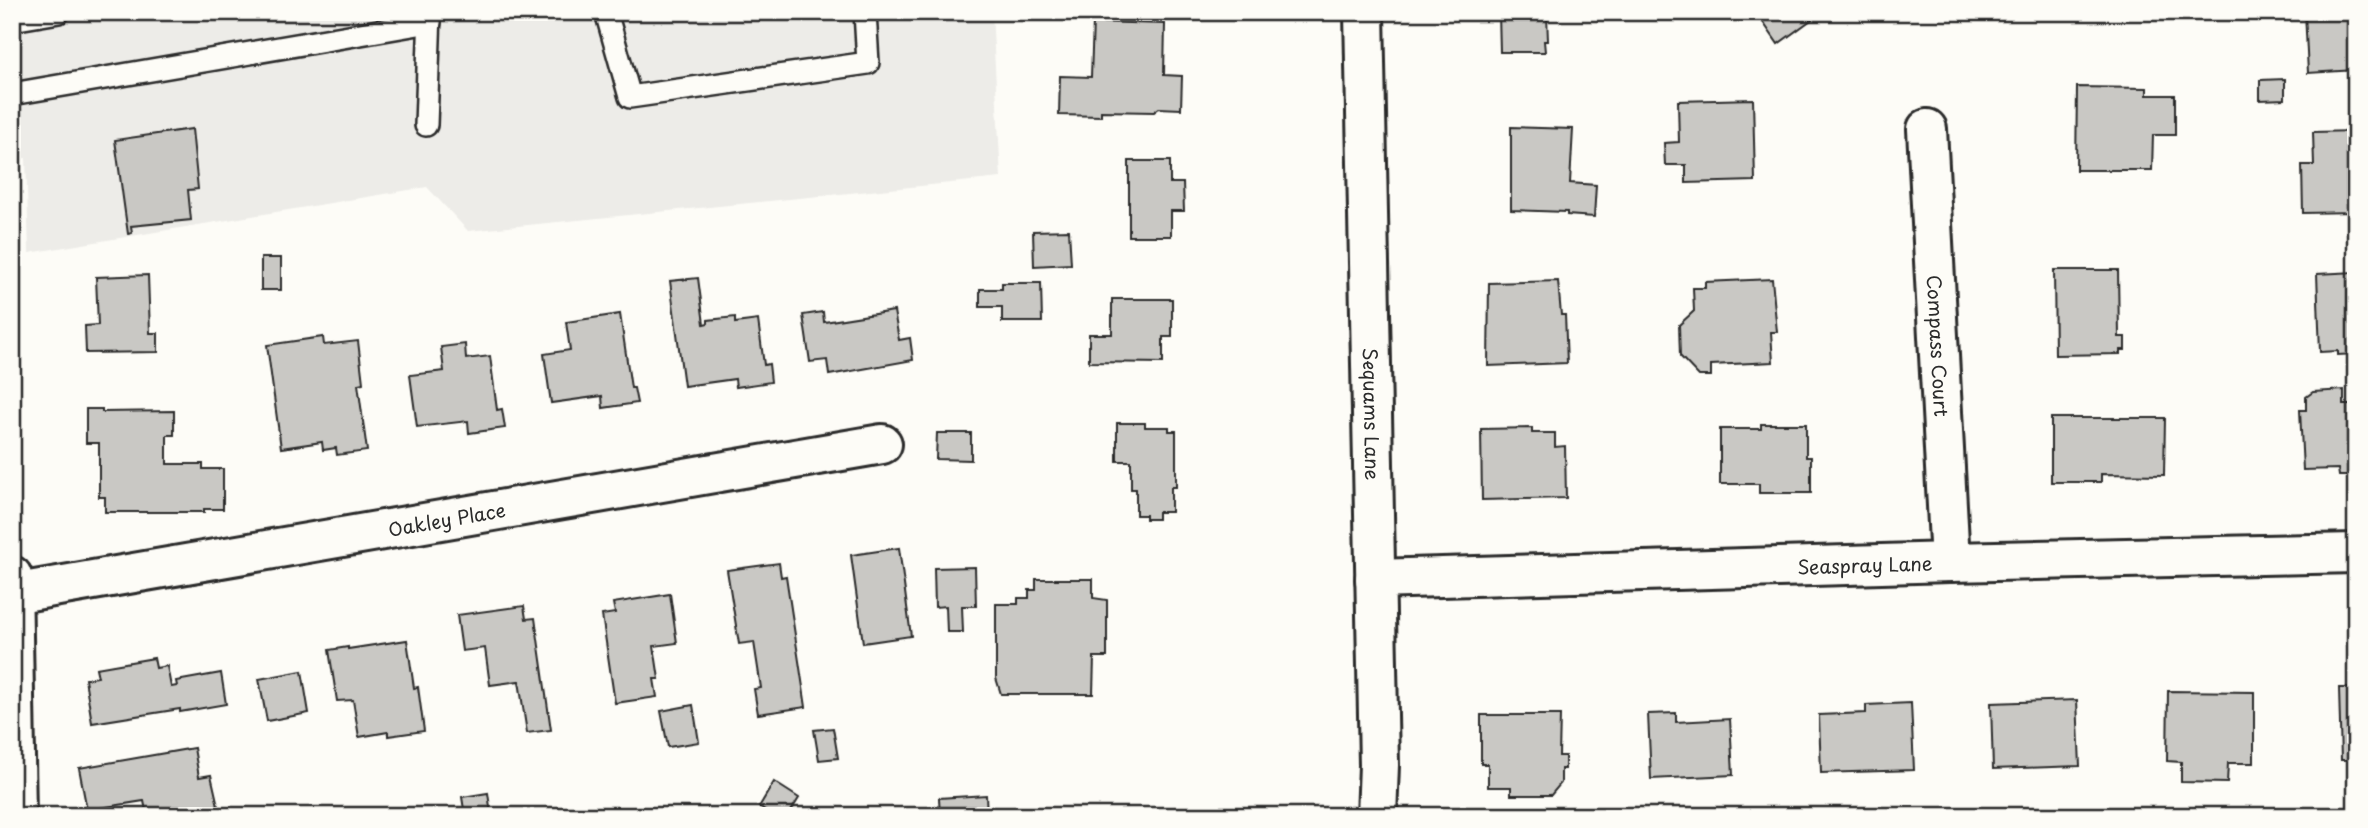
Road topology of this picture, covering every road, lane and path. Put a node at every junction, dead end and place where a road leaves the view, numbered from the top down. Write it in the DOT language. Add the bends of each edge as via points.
graph roads {
  1 [pos="59,12"];
  2 [pos="606,12"];
  3 [pos="865,12"];
  4 [pos="1364,12"];
  5 [pos="430,17"];
  6 [pos="12,20"];
  7 [pos="12,94"];
  8 [pos="426,125"];
  9 [pos="1927,129"];
  10 [pos="882,444"];
  11 [pos="2356,553"];
  12 [pos="1950,562"];
  13 [pos="12,576"];
  14 [pos="1376,579"];
  15 [pos="12,594"];
  16 [pos="16,816"];
  17 [pos="1377,816"];
  1 -- 6 [label="lane"];
  2 -- 3 [label="lane" via="630,97 868,63"];
  4 -- 14 [label="street, Sequams Lane"];
  5 -- 7 [label="lane"];
  5 -- 8 [label="lane"];
  9 -- 12 [label="street, Compass Court"];
  10 -- 15 [label="street, Oakley Place"];
  11 -- 12 [label="street, Seaspray Lane"];
  12 -- 14 [label="street, Seaspray Lane"];
  13 -- 15 [label="street"];
  14 -- 17 [label="street, Sequams Lane"];
  15 -- 16 [label="street"];
}
